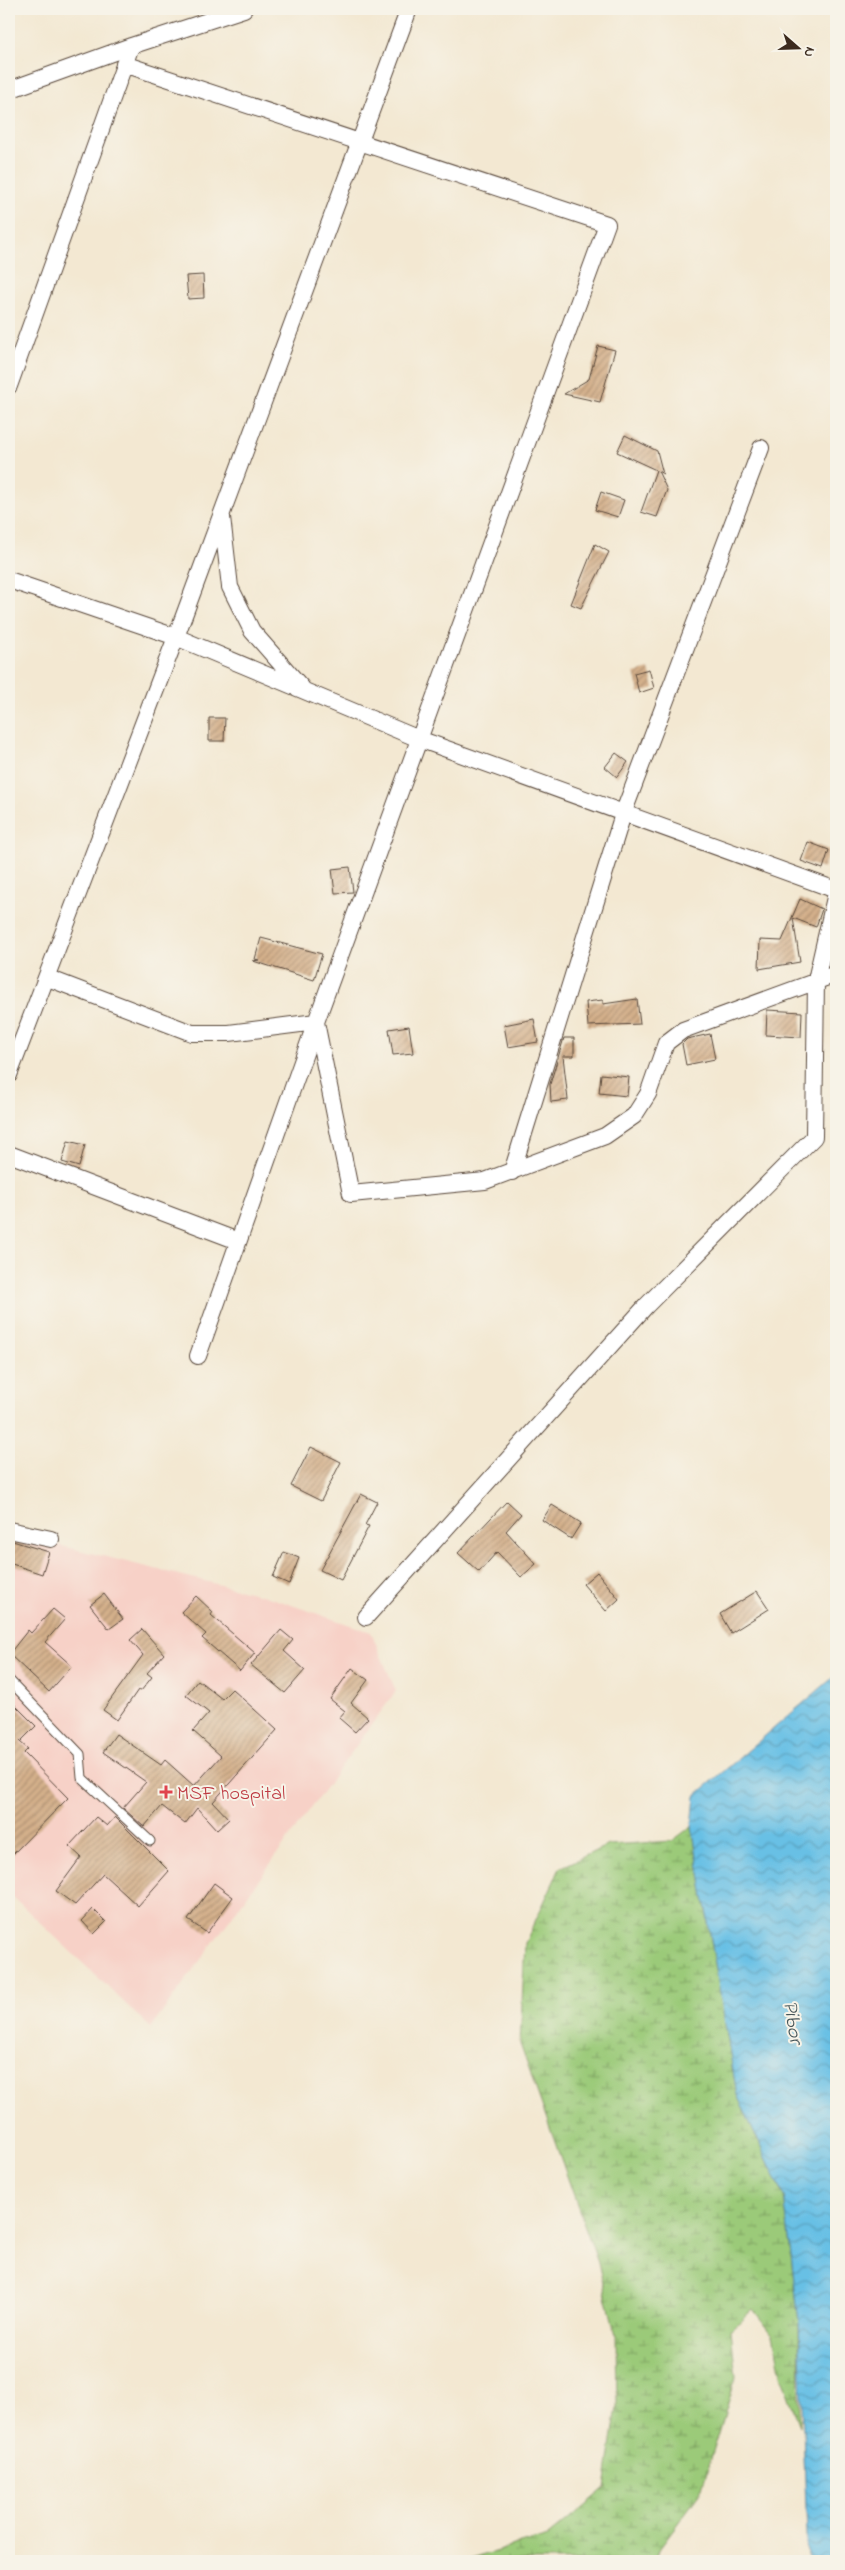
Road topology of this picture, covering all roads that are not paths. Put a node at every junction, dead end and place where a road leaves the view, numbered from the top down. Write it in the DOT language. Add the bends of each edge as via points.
graph roads {
  1 [pos="244,9"];
  2 [pos="409,9"];
  3 [pos="131,46"];
  4 [pos="124,64"];
  5 [pos="9,90"];
  6 [pos="359,142"];
  7 [pos="9,386"];
  8 [pos="762,448"];
  9 [pos="222,512"];
  10 [pos="9,580"];
  11 [pos="176,637"];
  12 [pos="304,691"];
  13 [pos="419,739"];
  14 [pos="623,814"];
  15 [pos="836,892"];
  16 [pos="836,974"];
  17 [pos="48,978"];
  18 [pos="816,980"];
  19 [pos="316,1022"];
  20 [pos="9,1075"];
  21 [pos="9,1154"];
  22 [pos="512,1172"];
  23 [pos="238,1241"];
  24 [pos="198,1356"];
  25 [pos="9,1530"];
  26 [pos="51,1539"];
  27 [pos="366,1617"];
  28 [pos="9,1680"];
  29 [pos="150,1841"];
  1 -- 3 [label="street"];
  2 -- 6 [label="street"];
  3 -- 4 [label="street"];
  3 -- 5 [label="street"];
  4 -- 6 [label="street"];
  4 -- 7 [label="street"];
  6 -- 9 [label="street"];
  6 -- 13 [label="street" via="607,224"];
  8 -- 14 [label="street"];
  9 -- 11 [label="street"];
  9 -- 12 [label="street" via="230,587 252,631"];
  10 -- 11 [label="street"];
  11 -- 12 [label="street"];
  11 -- 17 [label="street"];
  12 -- 13 [label="street"];
  13 -- 14 [label="street"];
  13 -- 19 [label="street"];
  14 -- 15 [label="street"];
  14 -- 22 [label="street"];
  15 -- 18 [label="street"];
  16 -- 18 [label="street"];
  17 -- 19 [label="street" via="192,1033 229,1033"];
  17 -- 20 [label="street"];
  18 -- 22 [label="street" via="682,1030 666,1043 648,1094 634,1116 605,1136"];
  18 -- 27 [label="street" via="814,1137 646,1306"];
  19 -- 22 [label="street" via="351,1194 485,1181"];
  19 -- 23 [label="street"];
  21 -- 23 [label="street"];
  23 -- 24 [label="street"];
  25 -- 26 [label="street"];
  28 -- 29 [label="lane" via="80,1754 82,1778"];
}
